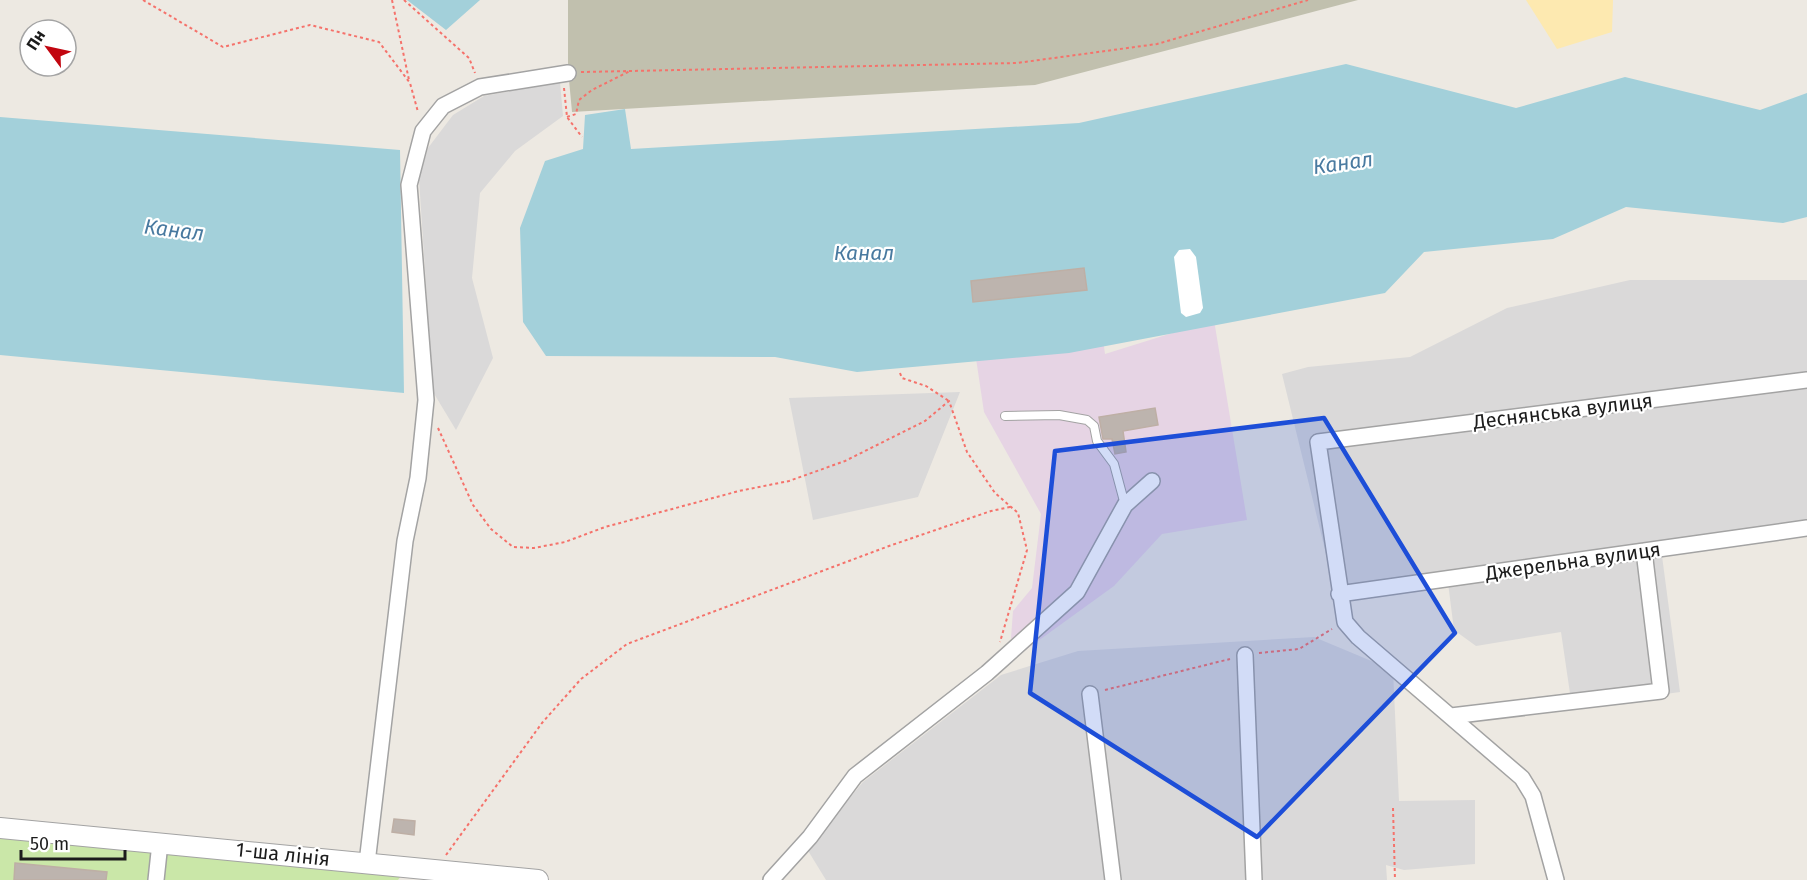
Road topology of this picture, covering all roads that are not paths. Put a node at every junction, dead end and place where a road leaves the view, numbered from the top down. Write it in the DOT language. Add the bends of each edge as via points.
graph roads {
  1 [pos="565,73"];
  2 [pos="1807,380"];
  3 [pos="1005,416"];
  4 [pos="1152,481"];
  5 [pos="1125,505"];
  6 [pos="1807,528"];
  7 [pos="1644,550"];
  8 [pos="1339,594"];
  9 [pos="1245,655"];
  10 [pos="1090,694"];
  11 [pos="1450,716"];
  12 [pos="0,828"];
  13 [pos="160,843"];
  14 [pos="367,863"];
  15 [pos="156,880"];
  16 [pos="538,880"];
  17 [pos="771,880"];
  18 [pos="1113,880"];
  19 [pos="1254,880"];
  20 [pos="1556,880"];
  1 -- 14 [label="street" via="480,87 443,106 423,131 409,185 426,400 418,478 405,541"];
  2 -- 8 [label="street, Деснянська вулиця" via="1318,442"];
  3 -- 5 [label="lane" via="1059,415 1087,420 1114,464"];
  4 -- 5 [label="street"];
  5 -- 17 [label="street" via="1077,592 996,665 855,776 810,837"];
  6 -- 7 [label="street, Джерельна вулиця"];
  7 -- 8 [label="street, Джерельна вулиця"];
  7 -- 11 [label="street" via="1661,691"];
  8 -- 11 [label="street" via="1344,622"];
  9 -- 19 [label="street"];
  10 -- 18 [label="street"];
  11 -- 20 [label="street" via="1522,778 1533,796"];
  12 -- 13 [label="street, 1-ша лінія"];
  13 -- 14 [label="street, 1-ша лінія"];
  13 -- 15 [label="street"];
  14 -- 16 [label="street, 1-ша лінія"];
}
